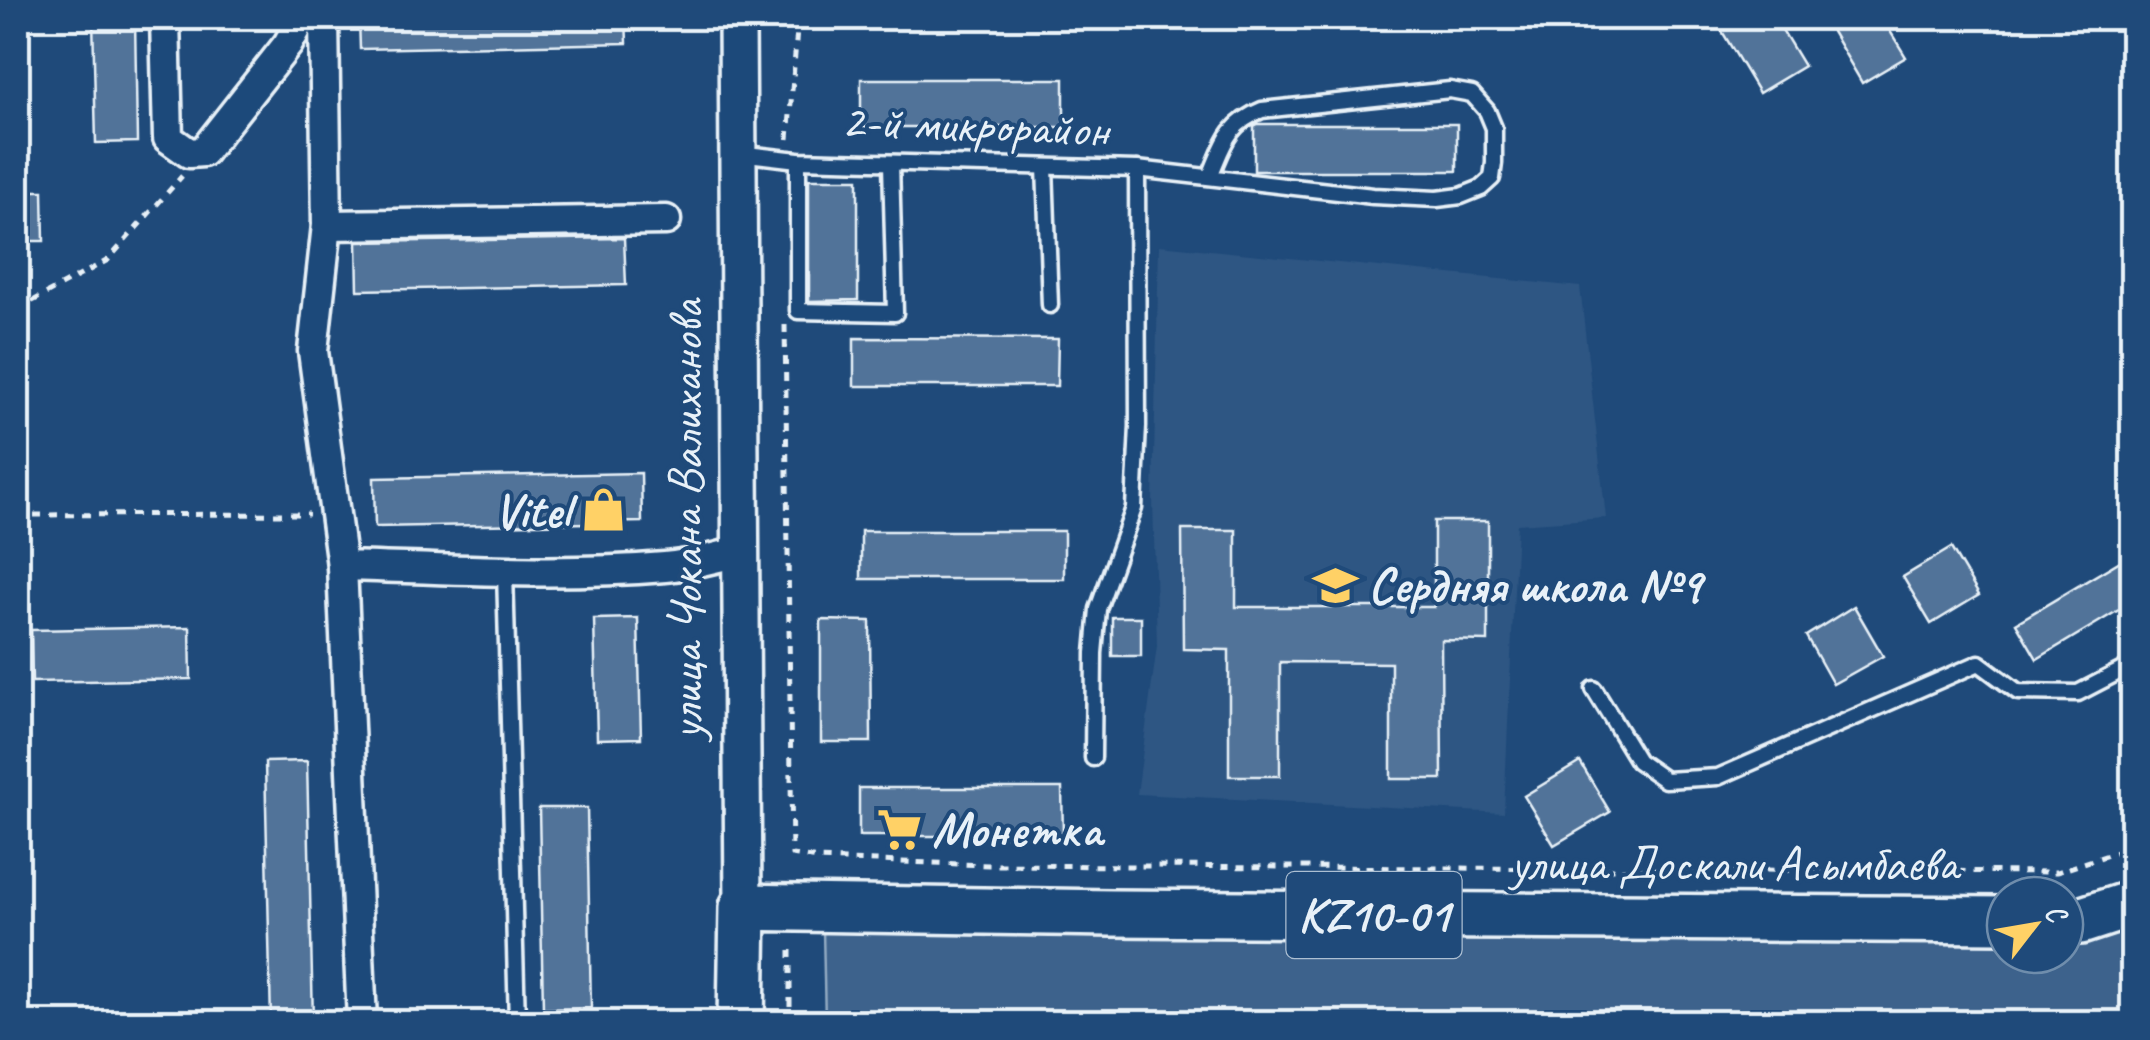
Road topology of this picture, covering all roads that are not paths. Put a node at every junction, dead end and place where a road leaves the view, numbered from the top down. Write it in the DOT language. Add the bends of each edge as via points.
graph roads {
  1 [pos="165,18"];
  2 [pos="302,18"];
  3 [pos="324,18"];
  4 [pos="737,18"];
  5 [pos="738,153"];
  6 [pos="792,159"];
  7 [pos="891,163"];
  8 [pos="1045,167"];
  9 [pos="1137,169"];
  10 [pos="1210,176"];
  11 [pos="666,220"];
  12 [pos="328,225"];
  13 [pos="1050,305"];
  14 [pos="740,552"];
  15 [pos="342,566"];
  16 [pos="505,571"];
  17 [pos="2132,665"];
  18 [pos="1594,689"];
  19 [pos="1093,758"];
  20 [pos="2132,904"];
  21 [pos="743,907"];
  22 [pos="2085,919"];
  23 [pos="1985,920"];
  24 [pos="362,1022"];
  25 [pos="517,1022"];
  26 [pos="741,1022"];
  1 -- 2 [label="street" via="168,138 186,153 204,152"];
  3 -- 12 [label="street"];
  4 -- 5 [label="street, улица Чокана Валиханова"];
  5 -- 6 [label="lane, 2-й микрорайон"];
  5 -- 14 [label="street, улица Чокана Валиханова"];
  6 -- 7 [label="lane, 2-й микрорайон"];
  6 -- 7 [label="lane" via="798,311 894,313"];
  7 -- 8 [label="lane, 2-й микрорайон"];
  8 -- 9 [label="lane, 2-й микрорайон"];
  8 -- 13 [label="lane"];
  9 -- 10 [label="lane, 2-й микрорайон"];
  9 -- 19 [label="lane" via="1134,508 1098,609"];
  10 -- 10 [label="lane, 2-й микрорайон" via="1229,131 1262,110 1450,90 1472,94 1494,128 1492,178 1461,196 1373,196"];
  11 -- 12 [label="street"];
  12 -- 15 [label="street" via="312,351"];
  14 -- 16 [label="street" via="668,567"];
  14 -- 21 [label="street, улица Чокана Валиханова"];
  15 -- 16 [label="street"];
  15 -- 24 [label="street"];
  16 -- 25 [label="lane"];
  17 -- 18 [label="lane" via="2078,693 2018,692 1980,663 1718,777 1665,780 1638,761"];
  20 -- 22 [label="main road"];
  21 -- 23 [label="main road, улица Доскали Асымбаева / KZ10-01"];
  21 -- 26 [label="main road, улица Чокана Валиханова"];
}
